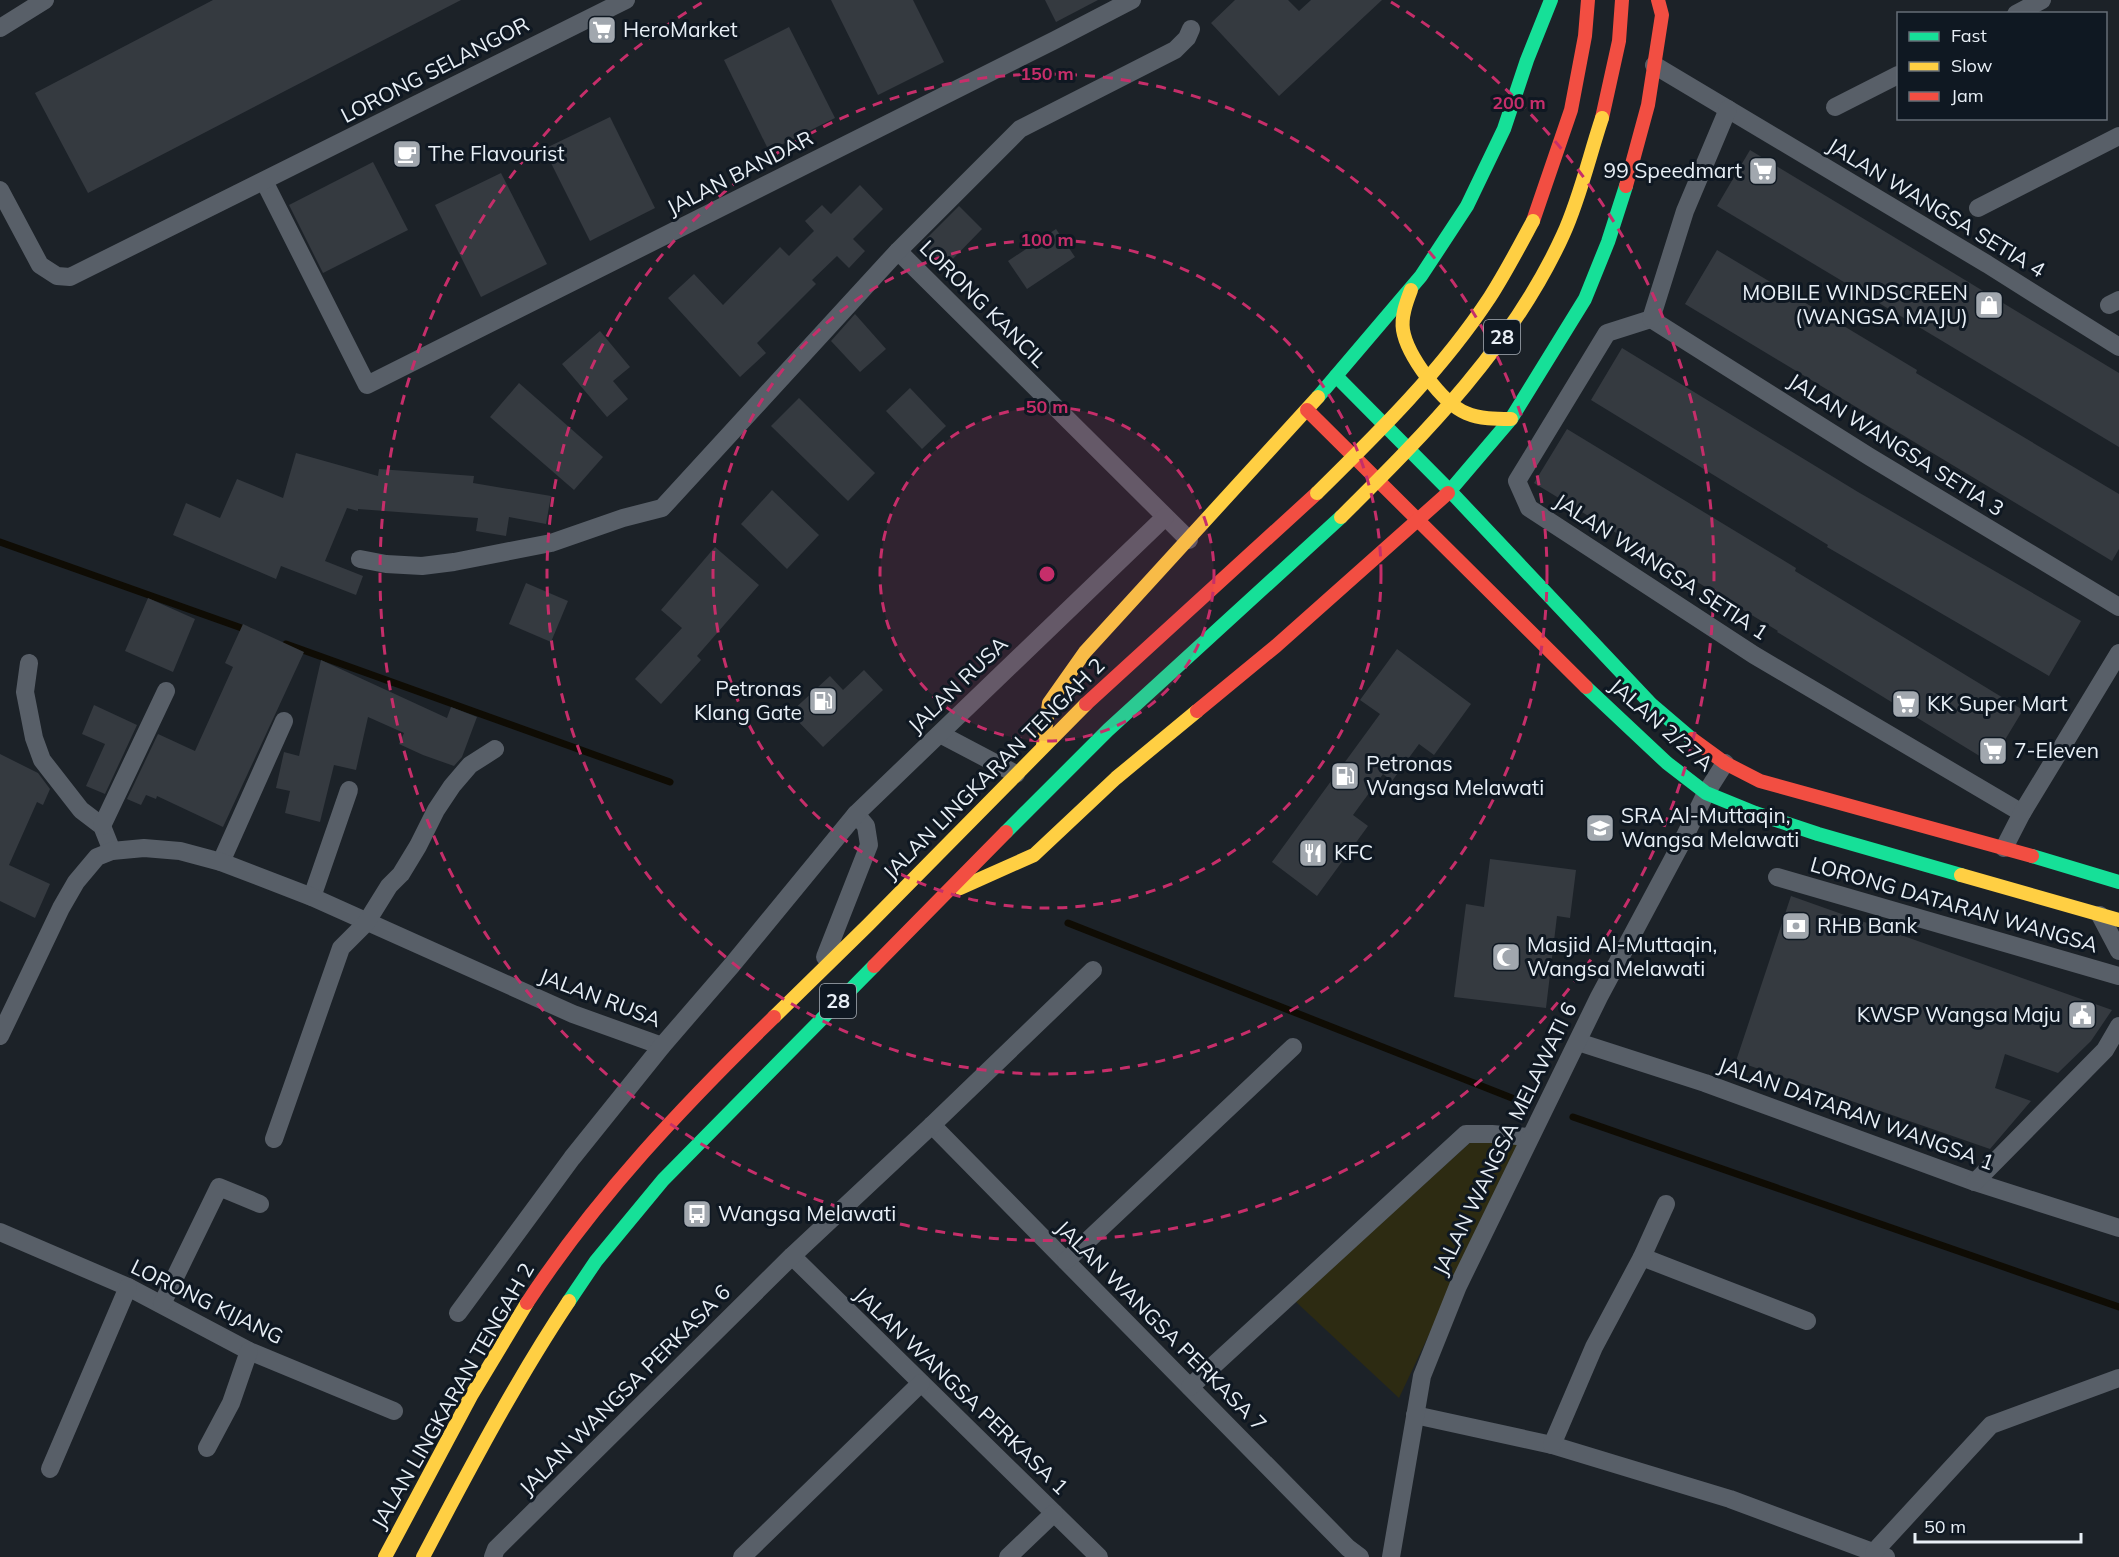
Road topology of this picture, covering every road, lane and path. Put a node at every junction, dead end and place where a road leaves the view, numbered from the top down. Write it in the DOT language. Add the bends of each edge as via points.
graph roads {
  1 [pos="45,0"];
  2 [pos="626,0"];
  3 [pos="1132,0"];
  4 [pos="1551,0"];
  5 [pos="1588,0"];
  6 [pos="1622,0"];
  7 [pos="1658,0"];
  8 [pos="2042,0"];
  9 [pos="2020,12"];
  10 [pos="0,28"];
  11 [pos="1191,29"];
  12 [pos="1654,65"];
  13 [pos="1897,76"];
  14 [pos="1835,108"];
  15 [pos="1728,109"];
  16 [pos="2119,136"];
  17 [pos="264,181"];
  18 [pos="0,190"];
  19 [pos="1978,208"];
  20 [pos="898,251"];
  21 [pos="1411,288"];
  22 [pos="1651,319"];
  23 [pos="2119,347"];
  24 [pos="1336,376"];
  25 [pos="1307,410"];
  26 [pos="1511,419"];
  27 [pos="1450,491"];
  28 [pos="1164,517"];
  29 [pos="1417,521"];
  30 [pos="1189,540"];
  31 [pos="360,559"];
  32 [pos="2119,607"];
  33 [pos="2119,653"];
  34 [pos="29,663"];
  35 [pos="166,691"];
  36 [pos="284,721"];
  37 [pos="940,734"];
  38 [pos="1043,746"];
  39 [pos="495,749"];
  40 [pos="1725,763"];
  41 [pos="1016,774"];
  42 [pos="349,790"];
  43 [pos="1706,793"];
  44 [pos="2022,813"];
  45 [pos="856,814"];
  46 [pos="102,826"];
  47 [pos="2004,848"];
  48 [pos="112,851"];
  49 [pos="221,862"];
  50 [pos="1777,877"];
  51 [pos="2119,882"];
  52 [pos="942,896"];
  53 [pos="312,897"];
  54 [pos="2100,915"];
  55 [pos="2119,920"];
  56 [pos="366,923"];
  57 [pos="2119,951"];
  58 [pos="1093,970"];
  59 [pos="819,973"];
  60 [pos="2119,976"];
  61 [pos="2119,1026"];
  62 [pos="0,1036"];
  63 [pos="1578,1042"];
  64 [pos="662,1046"];
  65 [pos="1293,1047"];
  66 [pos="932,1125"];
  67 [pos="1530,1137"];
  68 [pos="274,1139"];
  69 [pos="1975,1182"];
  70 [pos="260,1204"];
  71 [pos="1666,1204"];
  72 [pos="2119,1228"];
  73 [pos="0,1232"];
  74 [pos="792,1256"];
  75 [pos="1642,1257"];
  76 [pos="1065,1261"];
  77 [pos="128,1287"];
  78 [pos="162,1304"];
  79 [pos="458,1313"];
  80 [pos="1807,1321"];
  81 [pos="249,1351"];
  82 [pos="2119,1378"];
  83 [pos="921,1383"];
  84 [pos="1190,1387"];
  85 [pos="394,1411"];
  86 [pos="1415,1415"];
  87 [pos="1552,1444"];
  88 [pos="207,1448"];
  89 [pos="50,1469"];
  90 [pos="1054,1514"];
  91 [pos="1352,1554"];
  92 [pos="1880,1555"];
  93 [pos="385,1557"];
  94 [pos="423,1557"];
  95 [pos="493,1557"];
  96 [pos="742,1557"];
  97 [pos="1008,1557"];
  98 [pos="1099,1557"];
  99 [pos="1391,1557"];
  1 -- 10 [label="street"];
  2 -- 17 [label="street, LORONG SELANGOR"];
  3 -- 17 [label="street, JALAN BANDAR" via="367,385"];
  4 -- 21 [label="main road" via="1504,129 1467,206"];
  5 -- 38 [label="main road, JALAN LINGKARAN TENGAH 2 / 28, bridge" via="1571,110 1533,221 1480,311 1378,433"];
  6 -- 52 [label="main road, 28, bridge" via="1619,41 1602,118 1574,208 1538,283 1473,375 1341,518 1108,730"];
  7 -- 12 [label="main road" via="1662,15"];
  8 -- 9 [label="street"];
  11 -- 20 [label="street" via="1188,39 1175,50 1020,129"];
  12 -- 15 [label="street, JALAN WANGSA SETIA 4"];
  12 -- 26 [label="main road" via="1648,105 1626,187 1585,299"];
  13 -- 14 [label="street"];
  15 -- 22 [label="street" via="1685,211"];
  15 -- 23 [label="street, JALAN WANGSA SETIA 4"];
  16 -- 19 [label="street"];
  17 -- 18 [label="street, LORONG SELANGOR" via="70,277 57,276 40,265"];
  20 -- 28 [label="street, LORONG KANCIL"];
  20 -- 31 [label="street" via="662,508 551,543 454,562 422,566"];
  21 -- 24 [label="main road"];
  21 -- 26 [label="main road" via="1403,314 1403,333 1411,354 1460,410"];
  22 -- 32 [label="street, JALAN WANGSA SETIA 3"];
  22 -- 44 [label="street, JALAN WANGSA SETIA 1" via="1607,333 1517,481 1530,508 1754,655"];
  24 -- 25 [label="main road"];
  24 -- 27 [label="main road, JALAN 2/27A"];
  25 -- 29 [label="main road, JALAN 2/27A"];
  25 -- 30 [label="main road"];
  26 -- 27 [label="main road"];
  27 -- 29 [label="main road"];
  27 -- 40 [label="main road, JALAN 2/27A" via="1652,704"];
  28 -- 30 [label="street, LORONG KANCIL"];
  28 -- 37 [label="street, JALAN RUSA"];
  29 -- 43 [label="main road, JALAN 2/27A" via="1666,763"];
  29 -- 52 [label="main road" via="1276,646 1116,778 1034,855"];
  30 -- 38 [label="main road" via="1085,652 1049,704"];
  33 -- 44 [label="street"];
  34 -- 46 [label="street" via="25,692 42,760 81,810"];
  35 -- 46 [label="street"];
  36 -- 49 [label="street"];
  37 -- 41 [label="street"];
  37 -- 45 [label="street, JALAN RUSA"];
  38 -- 41 [label="main road, JALAN LINGKARAN TENGAH 2 / 28"];
  39 -- 56 [label="street" via="470,765 452,786 418,846"];
  40 -- 43 [label="street, JALAN WANGSA MELAWATI 6"];
  40 -- 47 [label="main road, JALAN 2/27A" via="1760,781"];
  41 -- 59 [label="main road, JALAN LINGKARAN TENGAH 2 / 28"];
  42 -- 53 [label="street"];
  43 -- 54 [label="main road, JALAN 2/27A" via="1818,834"];
  43 -- 63 [label="street, JALAN WANGSA MELAWATI 6"];
  44 -- 47 [label="street"];
  45 -- 59 [label="street" via="866,826 869,845"];
  45 -- 64 [label="street, JALAN RUSA"];
  46 -- 48 [label="street"];
  47 -- 51 [label="main road, JALAN 2/27A"];
  48 -- 49 [label="street, JALAN RUSA" via="162,849"];
  48 -- 62 [label="street, JALAN RUSA" via="97,857 76,882"];
  49 -- 53 [label="street, JALAN RUSA"];
  50 -- 60 [label="street, LORONG DATARAN WANGSA"];
  52 -- 94 [label="main road, 28" via="663,1180 596,1261 549,1331"];
  53 -- 56 [label="street, JALAN RUSA"];
  54 -- 55 [label="main road, JALAN 2/27A"];
  54 -- 57 [label="street"];
  56 -- 64 [label="street, JALAN RUSA" via="573,1014"];
  56 -- 68 [label="street" via="341,948"];
  58 -- 66 [label="street, JALAN WANGSA PERKASA 6"];
  59 -- 93 [label="main road, JALAN LINGKARAN TENGAH 2 / 28" via="683,1109 569,1242 520,1314"];
  61 -- 69 [label="street" via="2105,1050"];
  63 -- 67 [label="street, JALAN WANGSA MELAWATI 6"];
  63 -- 69 [label="street, JALAN DATARAN WANGSA 1" via="1705,1083"];
  64 -- 79 [label="street" via="572,1158"];
  65 -- 76 [label="street"];
  66 -- 74 [label="street, JALAN WANGSA PERKASA 6"];
  66 -- 76 [label="street, JALAN WANGSA PERKASA 7"];
  67 -- 84 [label="street" via="1466,1134"];
  67 -- 86 [label="street, JALAN WANGSA MELAWATI 6" via="1458,1286 1422,1376"];
  69 -- 72 [label="street, JALAN DATARAN WANGSA 1"];
  70 -- 78 [label="street" via="219,1187"];
  71 -- 75 [label="street"];
  73 -- 77 [label="street, LORONG KIJANG"];
  74 -- 83 [label="street, JALAN WANGSA PERKASA 1"];
  74 -- 95 [label="street, JALAN WANGSA PERKASA 6" via="496,1549"];
  75 -- 80 [label="street"];
  75 -- 87 [label="street" via="1594,1347"];
  76 -- 84 [label="street, JALAN WANGSA PERKASA 7"];
  77 -- 78 [label="street, LORONG KIJANG"];
  77 -- 89 [label="street"];
  78 -- 81 [label="street, LORONG KIJANG"];
  81 -- 85 [label="street, LORONG KIJANG"];
  81 -- 88 [label="street" via="231,1404"];
  82 -- 92 [label="street" via="1990,1425"];
  83 -- 90 [label="street, JALAN WANGSA PERKASA 1"];
  83 -- 96 [label="street"];
  84 -- 91 [label="street, JALAN WANGSA PERKASA 7"];
  86 -- 87 [label="street"];
  86 -- 99 [label="street, JALAN WANGSA MELAWATI 6"];
  87 -- 92 [label="street" via="1730,1499"];
  90 -- 97 [label="street"];
  90 -- 98 [label="street, JALAN WANGSA PERKASA 1"];
}
